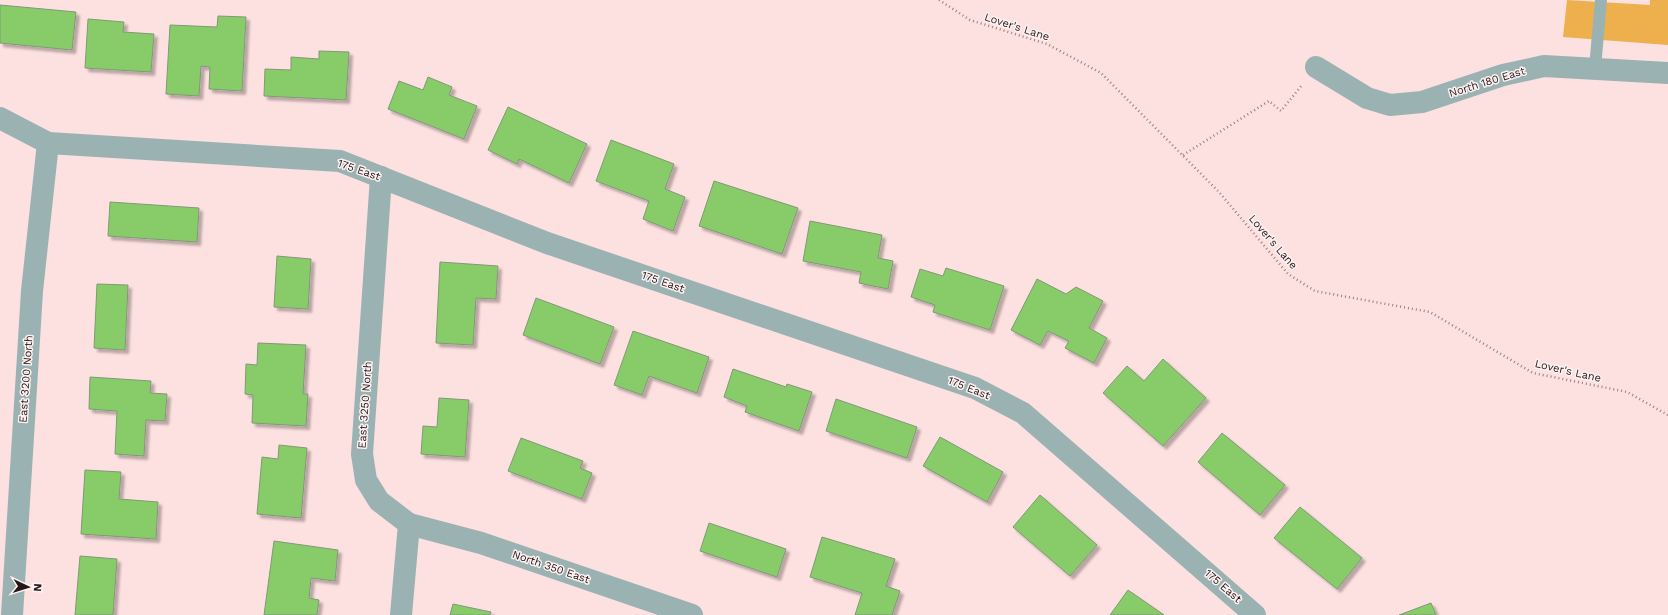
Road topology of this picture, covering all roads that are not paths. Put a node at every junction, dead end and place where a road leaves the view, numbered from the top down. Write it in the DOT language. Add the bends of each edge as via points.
graph roads {
  1 [pos="1600,0"];
  2 [pos="1316,67"];
  3 [pos="1595,68"];
  4 [pos="1668,73"];
  5 [pos="0,118"];
  6 [pos="48,143"];
  7 [pos="381,177"];
  8 [pos="409,524"];
  9 [pos="12,615"];
  10 [pos="401,615"];
  11 [pos="692,615"];
  12 [pos="1255,615"];
  1 -- 3 [label="lane"];
  2 -- 3 [label="street, North 180 East" via="1367,98 1390,105 1422,102 1503,75 1544,66"];
  3 -- 4 [label="street, North 180 East"];
  5 -- 6 [label="street, 175 East"];
  6 -- 7 [label="street, 175 East" via="340,161"];
  6 -- 9 [label="street, East 3200 North" via="32,291"];
  7 -- 8 [label="street, East 3250 North" via="362,454 366,480 379,501"];
  7 -- 12 [label="street, 175 East" via="547,243 975,388 1023,413"];
  8 -- 10 [label="street"];
  8 -- 11 [label="street, North 350 East" via="481,543"];
}
